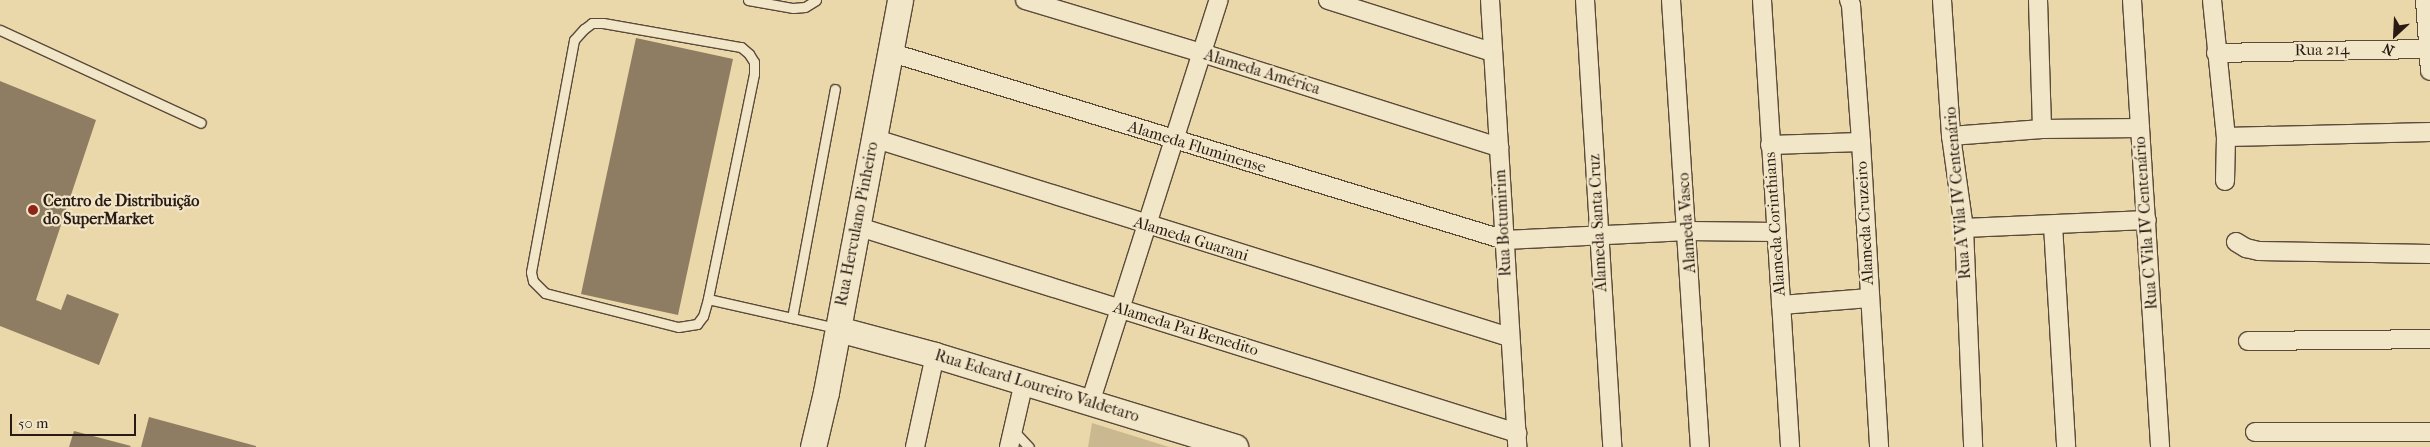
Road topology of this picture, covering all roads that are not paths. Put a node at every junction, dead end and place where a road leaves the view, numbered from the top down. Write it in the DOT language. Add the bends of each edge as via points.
graph roads {
  1 [pos="748,0"];
  2 [pos="816,0"];
  3 [pos="900,0"];
  4 [pos="1025,0"];
  5 [pos="1219,0"];
  6 [pos="1328,0"];
  7 [pos="1490,0"];
  8 [pos="1584,0"];
  9 [pos="1672,0"];
  10 [pos="1762,0"];
  11 [pos="1849,0"];
  12 [pos="1942,0"];
  13 [pos="2038,0"];
  14 [pos="2132,0"];
  15 [pos="2212,0"];
  16 [pos="2425,0"];
  17 [pos="0,30"];
  18 [pos="2428,49"];
  19 [pos="889,52"];
  20 [pos="1492,52"];
  21 [pos="1202,53"];
  22 [pos="2216,53"];
  23 [pos="2430,71"];
  24 [pos="835,89"];
  25 [pos="200,123"];
  26 [pos="2140,128"];
  27 [pos="2042,129"];
  28 [pos="2430,132"];
  29 [pos="1952,136"];
  30 [pos="2226,137"];
  31 [pos="873,138"];
  32 [pos="1175,140"];
  33 [pos="1861,142"];
  34 [pos="1770,145"];
  35 [pos="1499,147"];
  36 [pos="2225,181"];
  37 [pos="2147,220"];
  38 [pos="2053,225"];
  39 [pos="856,226"];
  40 [pos="1148,226"];
  41 [pos="1964,228"];
  42 [pos="1688,232"];
  43 [pos="1776,232"];
  44 [pos="1599,236"];
  45 [pos="1505,240"];
  46 [pos="2236,242"];
  47 [pos="2430,254"];
  48 [pos="1870,298"];
  49 [pos="708,299"];
  50 [pos="1781,305"];
  51 [pos="1122,308"];
  52 [pos="792,318"];
  53 [pos="838,328"];
  54 [pos="1509,338"];
  55 [pos="2430,339"];
  56 [pos="2248,341"];
  57 [pos="935,354"];
  58 [pos="1024,382"];
  59 [pos="1090,403"];
  60 [pos="2255,432"];
  61 [pos="2430,432"];
  62 [pos="1011,438"];
  63 [pos="1517,440"];
  64 [pos="814,447"];
  65 [pos="915,447"];
  66 [pos="1029,447"];
  67 [pos="1235,447"];
  68 [pos="1612,447"];
  69 [pos="1700,447"];
  70 [pos="1790,447"];
  71 [pos="1879,447"];
  72 [pos="1973,447"];
  73 [pos="2066,447"];
  74 [pos="2160,447"];
  1 -- 2 [label="lane" via="793,8"];
  3 -- 19 [label="street, Rua Herculano Pinheiro"];
  4 -- 21 [label="street, Alameda América"];
  5 -- 21 [label="street"];
  6 -- 20 [label="street"];
  7 -- 20 [label="street, Rua Botumirim"];
  8 -- 44 [label="street, Alameda Santa Cruz"];
  9 -- 42 [label="street, Alameda Vasco"];
  10 -- 34 [label="street, Alameda Corinthians"];
  11 -- 33 [label="street, Alameda Cruzeiro" via="1852,5"];
  12 -- 29 [label="street, Rua A Vila IV Centenário"];
  13 -- 27 [label="street"];
  14 -- 26 [label="street, Rua C Vila IV Centenário"];
  15 -- 22 [label="street"];
  16 -- 18 [label="street"];
  17 -- 25 [label="lane"];
  18 -- 22 [label="street, Rua 214"];
  18 -- 23 [label="street"];
  19 -- 31 [label="street, Rua Herculano Pinheiro"];
  19 -- 32 [label="street, Alameda Fluminense"];
  20 -- 35 [label="street, Rua Botumirim"];
  21 -- 32 [label="street"];
  21 -- 35 [label="street, Alameda América"];
  22 -- 30 [label="street"];
  24 -- 52 [label="lane"];
  26 -- 27 [label="street"];
  26 -- 37 [label="street, Rua C Vila IV Centenário"];
  27 -- 29 [label="street"];
  28 -- 30 [label="street"];
  29 -- 41 [label="street, Rua A Vila IV Centenário"];
  30 -- 36 [label="street"];
  31 -- 39 [label="street, Rua Herculano Pinheiro"];
  31 -- 40 [label="street, Alameda Guarani"];
  32 -- 40 [label="street"];
  32 -- 45 [label="street, Alameda Fluminense"];
  33 -- 34 [label="street"];
  33 -- 48 [label="street, Alameda Cruzeiro"];
  34 -- 43 [label="street, Alameda Corinthians"];
  35 -- 45 [label="street, Rua Botumirim"];
  37 -- 38 [label="street"];
  37 -- 74 [label="street, Rua C Vila IV Centenário"];
  38 -- 41 [label="street"];
  38 -- 73 [label="street"];
  39 -- 51 [label="street, Alameda Pai Benedito"];
  39 -- 53 [label="street, Rua Herculano Pinheiro"];
  40 -- 51 [label="street"];
  40 -- 54 [label="street, Alameda Guarani"];
  41 -- 72 [label="street, Rua A Vila IV Centenário"];
  42 -- 43 [label="street, Alameda Fluminense"];
  42 -- 44 [label="street, Alameda Fluminense"];
  42 -- 69 [label="street, Alameda Vasco"];
  43 -- 50 [label="street, Alameda Corinthians"];
  44 -- 45 [label="street, Alameda Fluminense"];
  44 -- 68 [label="street, Alameda Santa Cruz"];
  45 -- 54 [label="street, Rua Botumirim"];
  46 -- 47 [label="street" via="2259,251"];
  48 -- 50 [label="street"];
  48 -- 71 [label="street, Alameda Cruzeiro"];
  49 -- 49 [label="lane" via="754,62 741,47 592,23 574,40 531,272 533,281 545,293 678,327 697,324"];
  49 -- 52 [label="lane"];
  50 -- 70 [label="street, Alameda Corinthians"];
  51 -- 59 [label="street"];
  51 -- 63 [label="street, Alameda Pai Benedito"];
  52 -- 53 [label="lane"];
  53 -- 57 [label="street, Rua Edcard Loureiro Valdetaro"];
  53 -- 64 [label="street, Rua Herculano Pinheiro"];
  54 -- 63 [label="street, Rua Botumirim"];
  55 -- 56 [label="street"];
  57 -- 58 [label="street, Rua Edcard Loureiro Valdetaro"];
  57 -- 65 [label="street"];
  58 -- 59 [label="street, Rua Edcard Loureiro Valdetaro"];
  58 -- 62 [label="street"];
  59 -- 67 [label="street, Rua Edcard Loureiro Valdetaro"];
  60 -- 61 [label="street"];
  62 -- 66 [label="lane"];
}
